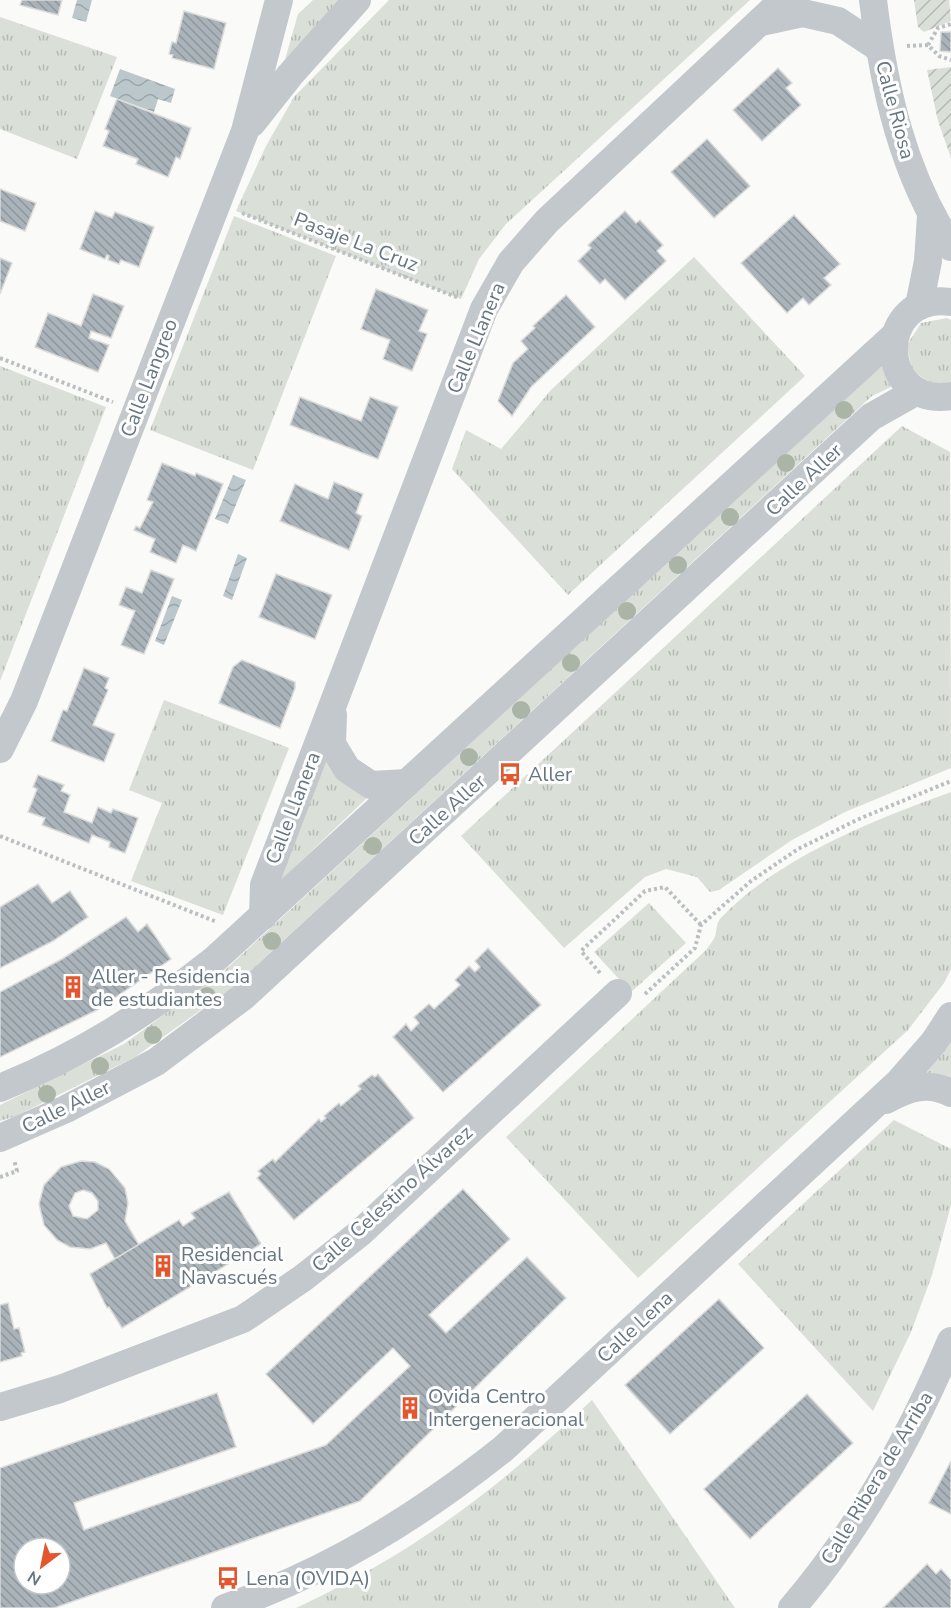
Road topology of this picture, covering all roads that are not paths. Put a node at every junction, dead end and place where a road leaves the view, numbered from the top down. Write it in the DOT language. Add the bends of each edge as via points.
graph roads {
  1 [pos="357,0"];
  2 [pos="783,0"];
  3 [pos="873,0"];
  4 [pos="282,4"];
  5 [pos="756,23"];
  6 [pos="879,48"];
  7 [pos="245,131"];
  8 [pos="931,216"];
  9 [pos="951,247"];
  10 [pos="951,302"];
  11 [pos="919,306"];
  12 [pos="894,336"];
  13 [pos="917,391"];
  14 [pos="950,397"];
  15 [pos="334,701"];
  16 [pos="0,748"];
  17 [pos="407,783"];
  18 [pos="263,916"];
  19 [pos="618,993"];
  20 [pos="951,1016"];
  21 [pos="0,1088"];
  22 [pos="951,1093"];
  23 [pos="871,1108"];
  24 [pos="0,1138"];
  25 [pos="951,1341"];
  26 [pos="0,1407"];
  27 [pos="225,1608"];
  28 [pos="792,1608"];
  1 -- 7 [label="street"];
  2 -- 5 [label="street, Calle Llanera"];
  3 -- 6 [label="street, Calle Riosa"];
  4 -- 7 [label="street, Calle Langreo"];
  5 -- 6 [label="street" via="803,13 838,21"];
  5 -- 15 [label="street, Calle Llanera" via="547,221 511,262 484,309"];
  6 -- 8 [label="street, Calle Riosa" via="898,136"];
  7 -- 16 [label="street, Calle Langreo" via="24,701"];
  8 -- 9 [label="street, Calle Riosa"];
  8 -- 11 [label="street, Calle Riosa"];
  10 -- 11 [label="street" via="937,300"];
  11 -- 12 [label="street" via="906,315"];
  12 -- 13 [label="street" via="897,369"];
  12 -- 17 [label="street"];
  13 -- 14 [label="street"];
  13 -- 24 [label="street, Calle Aller" via="872,417 244,996 156,1062"];
  15 -- 17 [label="street, Calle Llanera" via="332,744 347,769 371,785"];
  15 -- 18 [label="street, Calle Llanera" via="264,885"];
  17 -- 18 [label="street"];
  18 -- 21 [label="street" via="214,960 125,1026"];
  19 -- 26 [label="street, Calle Celestino Álvarez" via="360,1233 243,1319 60,1389"];
  20 -- 23 [label="street, Calle Lena" via="927,1050"];
  22 -- 23 [label="street, Calle Lena" via="940,1088 911,1087"];
  23 -- 27 [label="street, Calle Lena" via="503,1449 448,1492 394,1529 312,1574"];
  25 -- 28 [label="street, Calle Ribera de Arriba" via="928,1396 856,1523"];
}
